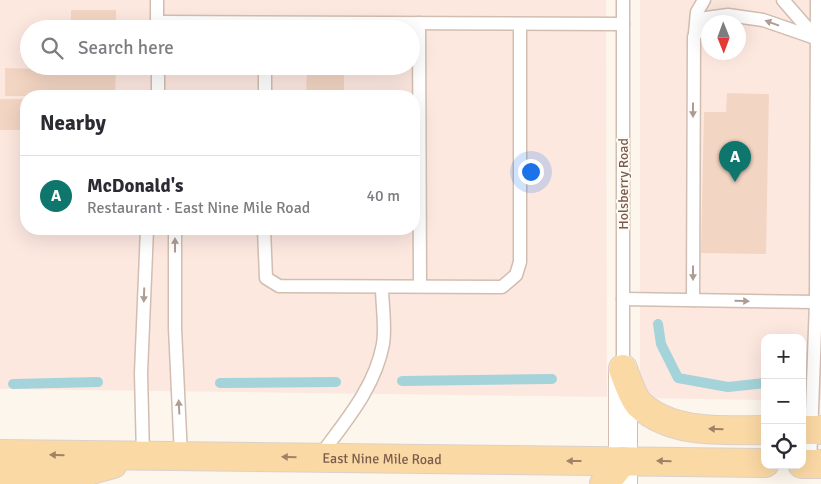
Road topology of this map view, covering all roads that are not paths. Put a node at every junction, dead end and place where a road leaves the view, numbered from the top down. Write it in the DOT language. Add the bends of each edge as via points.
graph roads {
  1 [pos="157,0"];
  2 [pos="623,0"];
  3 [pos="704,0"];
  4 [pos="783,0"];
  5 [pos="817,0"];
  6 [pos="157,20"];
  7 [pos="420,23"];
  8 [pos="520,24"];
  9 [pos="623,24"];
  10 [pos="694,37"];
  11 [pos="819,40"];
  12 [pos="158,75"];
  13 [pos="266,75"];
  14 [pos="419,75"];
  15 [pos="158,90"];
  16 [pos="265,90"];
  17 [pos="419,90"];
  18 [pos="147,235"];
  19 [pos="175,235"];
  20 [pos="264,235"];
  21 [pos="420,235"];
  22 [pos="420,286"];
  23 [pos="382,287"];
  24 [pos="623,299"];
  25 [pos="693,300"];
  26 [pos="816,302"];
  27 [pos="623,369"];
  28 [pos="761,430"];
  29 [pos="811,430"];
  30 [pos="0,454"];
  31 [pos="143,456"];
  32 [pos="181,456"];
  33 [pos="319,458"];
  34 [pos="761,463"];
  35 [pos="811,464"];
  36 [pos="623,472"];
  37 [pos="0,481"];
  38 [pos="604,484"];
  1 -- 6 [label="lane"];
  2 -- 9 [label="lane, Holsberry Road"];
  3 -- 10 [label="lane" via="697,12"];
  4 -- 11 [label="lane"];
  5 -- 11 [label="lane"];
  7 -- 8 [label="lane"];
  8 -- 9 [label="lane"];
  8 -- 22 [label="lane" via="520,262 516,276 502,287"];
  9 -- 24 [label="lane, Holsberry Road"];
  11 -- 10 [label="lane, one-way" via="763,20 728,15 706,18"];
  10 -- 25 [label="lane, one-way"];
  11 -- 26 [label="lane"];
  12 -- 15 [label="lane"];
  13 -- 16 [label="lane"];
  14 -- 17 [label="lane"];
  18 -- 31 [label="lane, one-way" via="141,373"];
  32 -- 19 [label="lane, one-way" via="175,328"];
  20 -- 23 [label="lane" via="266,278 278,286"];
  21 -- 22 [label="lane"];
  22 -- 23 [label="lane"];
  23 -- 33 [label="lane" via="383,343 375,374"];
  24 -- 25 [label="lane"];
  24 -- 27 [label="lane, Holsberry Road"];
  25 -- 26 [label="lane, one-way"];
  26 -- 29 [label="lane"];
  28 -- 27 [label="main road, one-way" via="708,429 667,422 638,403"];
  27 -- 36 [label="street"];
  29 -- 35 [label="lane"];
  31 -- 30 [label="main road, East Nine Mile Road, one-way"];
  31 -- 32 [label="main road, East Nine Mile Road"];
  31 -- 37 [label="main road" via="48,482"];
  33 -- 32 [label="main road, East Nine Mile Road, one-way"];
  36 -- 33 [label="main road, East Nine Mile Road, one-way"];
  34 -- 36 [label="main road, East Nine Mile Road, one-way"];
  36 -- 38 [label="main road"];
}
